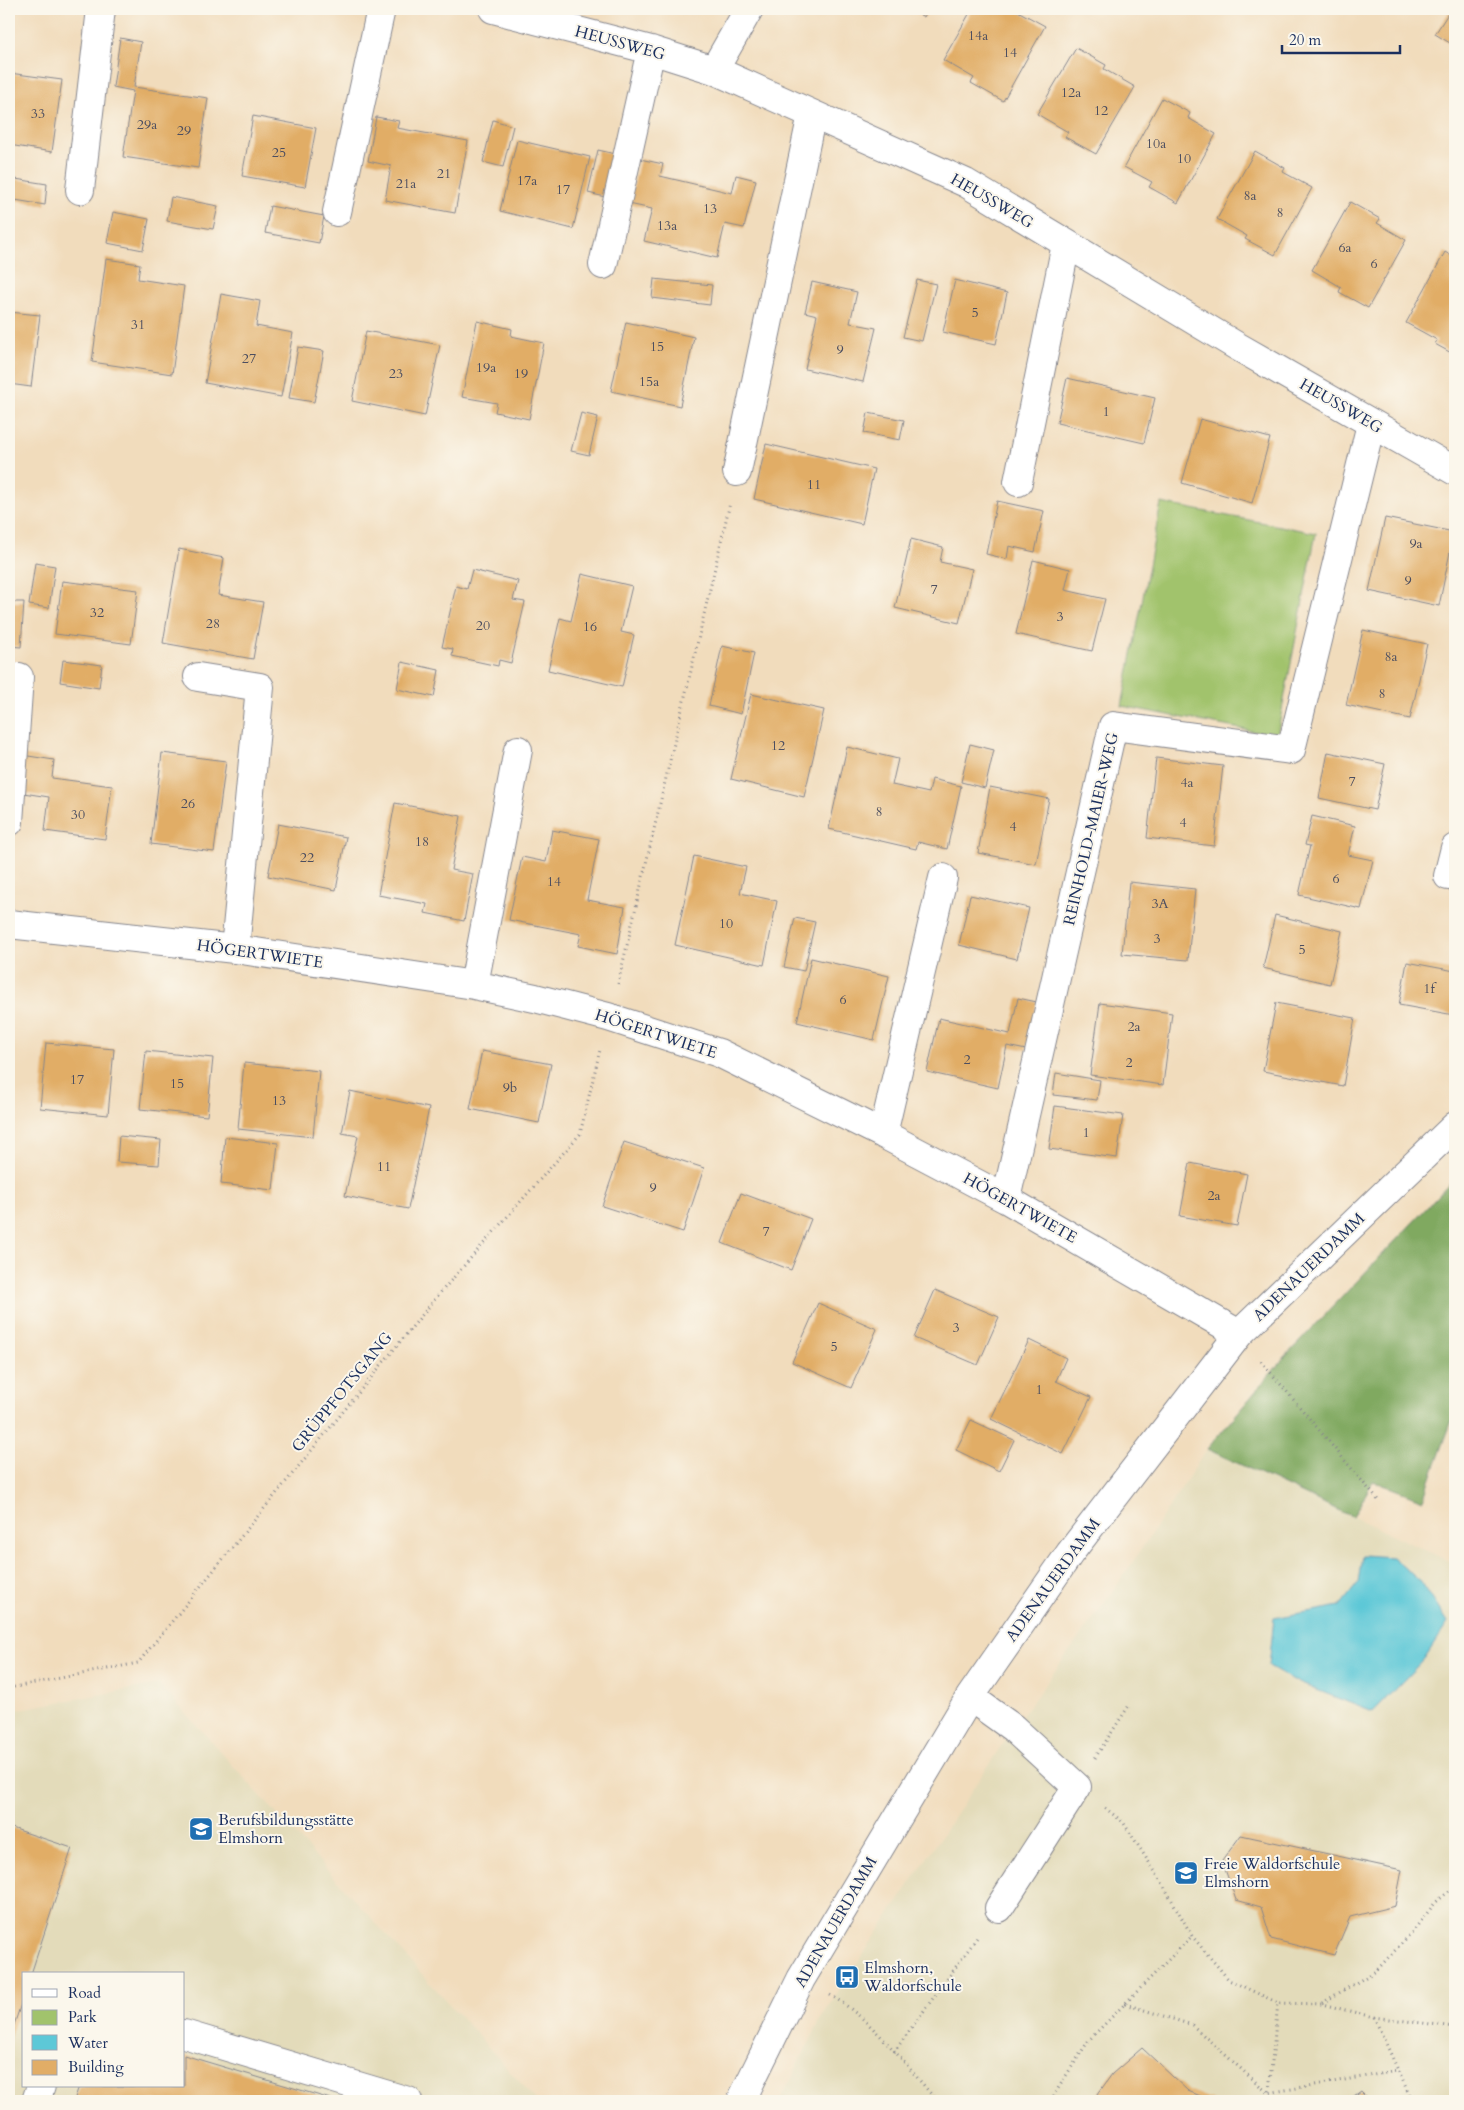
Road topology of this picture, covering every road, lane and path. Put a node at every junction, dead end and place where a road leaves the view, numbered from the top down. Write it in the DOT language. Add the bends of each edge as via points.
graph roads {
  1 [pos="101,9"];
  2 [pos="381,9"];
  3 [pos="493,9"];
  4 [pos="749,9"];
  5 [pos="651,50"];
  6 [pos="714,70"];
  7 [pos="812,114"];
  8 [pos="80,190"];
  9 [pos="337,212"];
  10 [pos="1066,244"];
  11 [pos="603,265"];
  12 [pos="1371,424"];
  13 [pos="1455,471"];
  14 [pos="737,472"];
  15 [pos="1018,482"];
  16 [pos="19,677"];
  17 [pos="198,677"];
  18 [pos="518,750"];
  19 [pos="9,822"];
  20 [pos="1455,848"];
  21 [pos="1448,876"];
  22 [pos="943,878"];
  23 [pos="9,924"];
  24 [pos="235,949"];
  25 [pos="474,985"];
  26 [pos="608,1017"];
  27 [pos="1455,1126"];
  28 [pos="883,1134"];
  29 [pos="1006,1199"];
  30 [pos="1239,1334"];
  31 [pos="1378,1500"];
  32 [pos="9,1688"];
  33 [pos="970,1697"];
  34 [pos="1130,1704"];
  35 [pos="1078,1787"];
  36 [pos="1455,1886"];
  37 [pos="999,1908"];
  38 [pos="1192,1936"];
  39 [pos="801,1979"];
  40 [pos="1278,2003"];
  41 [pos="1126,2004"];
  42 [pos="1322,2004"];
  43 [pos="1373,2017"];
  44 [pos="1455,2027"];
  45 [pos="185,2034"];
  46 [pos="894,2052"];
  47 [pos="1397,2071"];
  48 [pos="40,2088"];
  49 [pos="1268,2094"];
  50 [pos="36,2101"];
  51 [pos="408,2101"];
  52 [pos="741,2101"];
  53 [pos="937,2101"];
  54 [pos="1050,2101"];
  55 [pos="1268,2101"];
  56 [pos="1412,2101"];
  1 -- 8 [label="street"];
  2 -- 9 [label="street"];
  3 -- 5 [label="street, HEUSSWEG"];
  4 -- 6 [label="street"];
  5 -- 6 [label="street, HEUSSWEG"];
  5 -- 11 [label="street"];
  6 -- 7 [label="street, HEUSSWEG"];
  7 -- 10 [label="street, HEUSSWEG" via="966,183"];
  7 -- 14 [label="street"];
  10 -- 12 [label="street, HEUSSWEG"];
  10 -- 15 [label="street"];
  12 -- 13 [label="street, HEUSSWEG"];
  12 -- 29 [label="street, REINHOLD-MAIER-WEG" via="1291,750 1113,726"];
  14 -- 26 [label="path, GRÜPPFOTSGANG" via="624,962"];
  16 -- 19 [label="street"];
  17 -- 24 [label="street" via="260,686"];
  18 -- 25 [label="street"];
  20 -- 21 [label="street"];
  22 -- 28 [label="street"];
  23 -- 24 [label="street, HÖGERTWIETE"];
  24 -- 25 [label="street, HÖGERTWIETE"];
  25 -- 26 [label="street, HÖGERTWIETE"];
  26 -- 28 [label="street, HÖGERTWIETE" via="719,1053"];
  26 -- 32 [label="path, GRÜPPFOTSGANG" via="580,1134 440,1293 138,1663"];
  27 -- 30 [label="street, ADENAUERDAMM"];
  28 -- 29 [label="street, HÖGERTWIETE"];
  29 -- 30 [label="street, HÖGERTWIETE"];
  30 -- 31 [label="path"];
  30 -- 33 [label="street, ADENAUERDAMM" via="1070,1554"];
  33 -- 35 [label="street" via="1013,1728"];
  33 -- 39 [label="street, ADENAUERDAMM"];
  34 -- 35 [label="path"];
  35 -- 37 [label="street"];
  35 -- 38 [label="path" via="1123,1822"];
  36 -- 42 [label="path" via="1434,1903 1376,1971"];
  37 -- 46 [label="path"];
  38 -- 40 [label="path" via="1229,1980"];
  38 -- 41 [label="path"];
  39 -- 46 [label="path" via="848,2006"];
  39 -- 52 [label="street, ADENAUERDAMM"];
  40 -- 42 [label="path"];
  40 -- 49 [label="path"];
  41 -- 49 [label="path" via="1192,2025"];
  41 -- 54 [label="path" via="1089,2040"];
  42 -- 43 [label="path"];
  43 -- 44 [label="path"];
  43 -- 47 [label="path"];
  45 -- 51 [label="street"];
  46 -- 53 [label="path"];
  47 -- 49 [label="path"];
  47 -- 56 [label="path"];
  48 -- 50 [label="street"];
  49 -- 55 [label="path"];
}
